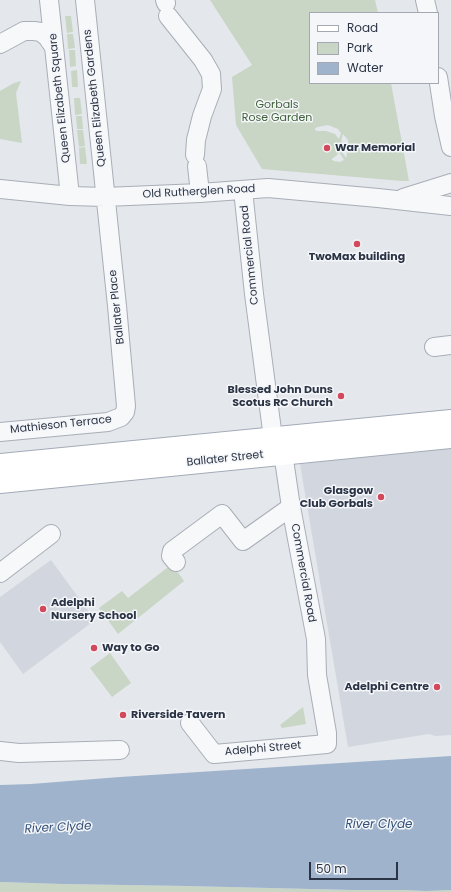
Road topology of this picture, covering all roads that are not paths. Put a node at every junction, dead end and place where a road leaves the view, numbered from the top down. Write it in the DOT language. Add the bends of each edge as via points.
graph roads {
  1 [pos="49,0"];
  2 [pos="85,0"];
  3 [pos="425,0"];
  4 [pos="166,6"];
  5 [pos="428,12"];
  6 [pos="0,44"];
  7 [pos="54,47"];
  8 [pos="439,84"];
  9 [pos="451,147"];
  10 [pos="451,183"];
  11 [pos="0,189"];
  12 [pos="243,190"];
  13 [pos="200,193"];
  14 [pos="70,196"];
  15 [pos="105,197"];
  16 [pos="397,200"];
  17 [pos="451,206"];
  18 [pos="121,417"];
  19 [pos="451,421"];
  20 [pos="0,432"];
  21 [pos="451,437"];
  22 [pos="278,446"];
  23 [pos="0,465"];
  24 [pos="0,482"];
  25 [pos="291,507"];
  26 [pos="51,534"];
  27 [pos="176,562"];
  28 [pos="0,573"];
  29 [pos="190,723"];
  30 [pos="327,744"];
  31 [pos="120,750"];
  32 [pos="0,752"];
  1 -- 7 [label="street, Queen Elizabeth Square"];
  2 -- 15 [label="street, Queen Elizabeth Gardens"];
  3 -- 5 [label="street"];
  4 -- 13 [label="street" via="211,74 212,89 196,140"];
  6 -- 7 [label="street" via="24,31 34,30 47,37"];
  7 -- 14 [label="street, Queen Elizabeth Square"];
  8 -- 9 [label="street"];
  10 -- 16 [label="street, Old Rutherglen Road"];
  11 -- 14 [label="street, Old Rutherglen Road"];
  12 -- 13 [label="street, Old Rutherglen Road"];
  12 -- 16 [label="street, Old Rutherglen Road" via="268,188"];
  12 -- 22 [label="street, Commercial Road" via="254,294"];
  13 -- 15 [label="street, Old Rutherglen Road"];
  14 -- 15 [label="street, Old Rutherglen Road"];
  15 -- 18 [label="street, Ballater Place" via="126,406"];
  16 -- 17 [label="street, Old Rutherglen Road"];
  18 -- 20 [label="street, Mathieson Terrace" via="108,422"];
  19 -- 22 [label="main road, Ballater Street"];
  21 -- 22 [label="main road, Ballater Street"];
  22 -- 23 [label="main road, Ballater Street"];
  22 -- 24 [label="main road, Ballater Street"];
  22 -- 25 [label="street, Commercial Road"];
  25 -- 27 [label="street" via="243,542 222,514 172,551 171,556"];
  25 -- 30 [label="street, Commercial Road" via="316,639 317,675"];
  26 -- 28 [label="street"];
  29 -- 30 [label="street, Adelphi Street" via="214,754"];
  31 -- 32 [label="street"];
}
